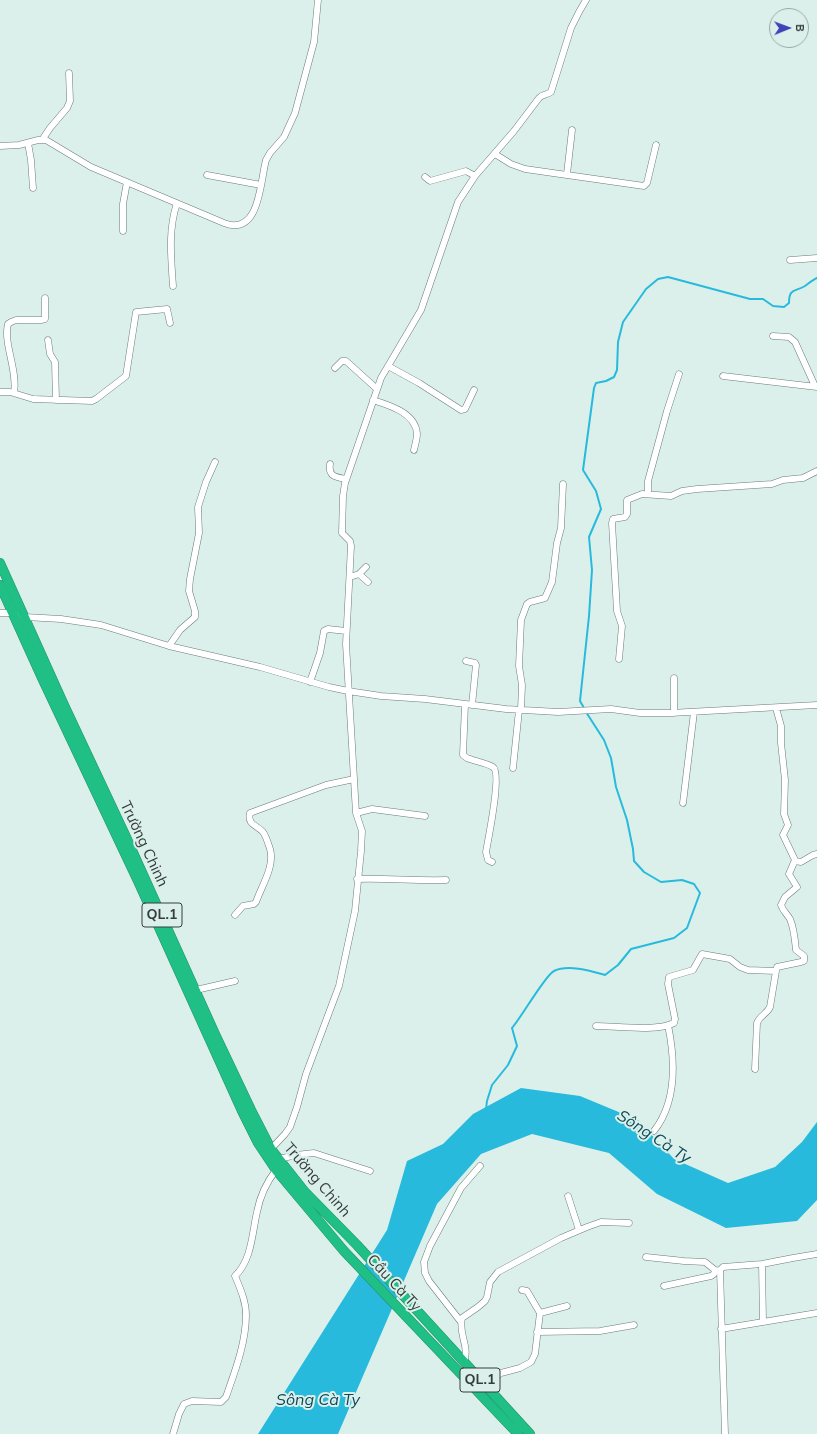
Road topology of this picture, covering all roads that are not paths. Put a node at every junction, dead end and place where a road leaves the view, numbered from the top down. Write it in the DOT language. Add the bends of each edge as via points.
graph roads {
  1 [pos="318,0"];
  2 [pos="586,0"];
  3 [pos="69,73"];
  4 [pos="572,130"];
  5 [pos="42,140"];
  6 [pos="28,143"];
  7 [pos="656,145"];
  8 [pos="0,146"];
  9 [pos="495,154"];
  10 [pos="567,174"];
  11 [pos="207,175"];
  12 [pos="475,176"];
  13 [pos="425,177"];
  14 [pos="127,182"];
  15 [pos="261,185"];
  16 [pos="33,188"];
  17 [pos="177,203"];
  18 [pos="123,232"];
  19 [pos="817,258"];
  20 [pos="790,260"];
  21 [pos="173,286"];
  22 [pos="45,298"];
  23 [pos="170,323"];
  24 [pos="773,336"];
  25 [pos="48,340"];
  26 [pos="388,366"];
  27 [pos="335,368"];
  28 [pos="679,374"];
  29 [pos="723,376"];
  30 [pos="816,387"];
  31 [pos="377,389"];
  32 [pos="474,390"];
  33 [pos="0,392"];
  34 [pos="14,393"];
  35 [pos="56,400"];
  36 [pos="373,400"];
  37 [pos="414,450"];
  38 [pos="215,462"];
  39 [pos="330,464"];
  40 [pos="817,471"];
  41 [pos="346,479"];
  42 [pos="563,484"];
  43 [pos="648,494"];
  44 [pos="0,563"];
  45 [pos="366,567"];
  46 [pos="359,574"];
  47 [pos="350,577"];
  48 [pos="368,582"];
  49 [pos="0,584"];
  50 [pos="0,612"];
  51 [pos="13,613"];
  52 [pos="25,617"];
  53 [pos="346,631"];
  54 [pos="169,646"];
  55 [pos="619,659"];
  56 [pos="466,661"];
  57 [pos="674,678"];
  58 [pos="310,682"];
  59 [pos="348,691"];
  60 [pos="465,704"];
  61 [pos="472,705"];
  62 [pos="817,705"];
  63 [pos="776,708"];
  64 [pos="520,710"];
  65 [pos="694,712"];
  66 [pos="674,713"];
  67 [pos="513,768"];
  68 [pos="354,778"];
  69 [pos="683,803"];
  70 [pos="356,813"];
  71 [pos="425,816"];
  72 [pos="817,854"];
  73 [pos="795,861"];
  74 [pos="492,862"];
  75 [pos="357,879"];
  76 [pos="446,880"];
  77 [pos="236,915"];
  78 [pos="776,972"];
  79 [pos="235,981"];
  80 [pos="196,990"];
  81 [pos="668,1025"];
  82 [pos="596,1026"];
  83 [pos="755,1069"];
  84 [pos="654,1132"];
  85 [pos="272,1149"];
  86 [pos="279,1160"];
  87 [pos="480,1166"];
  88 [pos="276,1170"];
  89 [pos="370,1171"];
  90 [pos="568,1196"];
  91 [pos="629,1223"];
  92 [pos="580,1230"];
  93 [pos="357,1245"];
  94 [pos="344,1251"];
  95 [pos="817,1254"];
  96 [pos="646,1257"];
  97 [pos="762,1264"];
  98 [pos="717,1271"];
  99 [pos="664,1286"];
  100 [pos="522,1290"];
  101 [pos="567,1306"];
  102 [pos="540,1313"];
  103 [pos="817,1313"];
  104 [pos="461,1322"];
  105 [pos="763,1322"];
  106 [pos="634,1325"];
  107 [pos="721,1329"];
  108 [pos="537,1332"];
  109 [pos="464,1364"];
  110 [pos="485,1385"];
  111 [pos="173,1434"];
  112 [pos="518,1434"];
  113 [pos="530,1434"];
  114 [pos="725,1434"];
  1 -- 15 [label="street" via="314,46 296,113 284,138 268,157"];
  2 -- 9 [label="street" via="571,28 551,92 539,98"];
  3 -- 5 [label="street" via="70,101"];
  4 -- 10 [label="street"];
  5 -- 6 [label="street"];
  5 -- 14 [label="street" via="50,142 91,167"];
  6 -- 8 [label="street"];
  6 -- 16 [label="street"];
  7 -- 10 [label="street" via="647,183 644,186"];
  9 -- 10 [label="street" via="516,167"];
  9 -- 12 [label="street"];
  11 -- 15 [label="street"];
  12 -- 13 [label="street" via="466,171 430,181"];
  12 -- 26 [label="street" via="458,202 421,310"];
  14 -- 17 [label="street"];
  14 -- 18 [label="street" via="123,204"];
  15 -- 17 [label="street" via="251,216 236,226"];
  17 -- 21 [label="street" via="170,236"];
  19 -- 20 [label="street"];
  22 -- 34 [label="street" via="45,319 13,321 8,324 16,384"];
  23 -- 35 [label="street" via="166,309 136,312 125,378 92,401"];
  24 -- 30 [label="street" via="789,337 795,342"];
  25 -- 35 [label="street" via="50,354 55,362"];
  26 -- 31 [label="street"];
  26 -- 32 [label="street" via="461,410 465,408"];
  27 -- 31 [label="street" via="342,361 346,361"];
  28 -- 43 [label="street" via="648,481"];
  29 -- 30 [label="street"];
  31 -- 36 [label="street"];
  33 -- 34 [label="street"];
  34 -- 35 [label="street" via="33,399"];
  36 -- 37 [label="street" via="393,407 410,419 417,434"];
  36 -- 41 [label="street"];
  38 -- 54 [label="street" via="198,507 200,533 189,591 195,617 180,630"];
  39 -- 41 [label="street" via="331,474"];
  40 -- 43 [label="street" via="803,478 772,484 697,489 671,496"];
  41 -- 47 [label="street" via="342,534 351,543"];
  42 -- 64 [label="street" via="561,528 552,582 545,598 527,604 521,620"];
  43 -- 55 [label="street" via="627,500 627,514 625,517 613,519 612,523 617,612 622,626"];
  44 -- 52 [label="highway, Trường Chinh / QL.1"];
  45 -- 46 [label="street"];
  46 -- 47 [label="street"];
  46 -- 48 [label="street"];
  47 -- 53 [label="street"];
  49 -- 51 [label="highway, Trường Chinh / QL.1"];
  50 -- 51 [label="street"];
  51 -- 52 [label="street"];
  51 -- 88 [label="highway, Trường Chinh / QL.1" via="242,1111 258,1143"];
  52 -- 54 [label="street" via="97,624"];
  52 -- 80 [label="highway, Trường Chinh / QL.1"];
  53 -- 58 [label="street" via="324,631"];
  53 -- 59 [label="street"];
  54 -- 58 [label="street" via="260,667"];
  56 -- 61 [label="street" via="476,663"];
  57 -- 66 [label="street"];
  58 -- 59 [label="street"];
  59 -- 60 [label="street"];
  59 -- 68 [label="street"];
  60 -- 61 [label="street"];
  60 -- 74 [label="street" via="463,755 493,767 496,771 496,792 486,852 488,860"];
  61 -- 64 [label="street"];
  62 -- 63 [label="street"];
  63 -- 65 [label="street"];
  63 -- 73 [label="street" via="781,726 785,780 784,814 788,826 783,835"];
  64 -- 66 [label="street" via="564,712 611,709 640,713"];
  64 -- 67 [label="street"];
  65 -- 66 [label="street"];
  65 -- 69 [label="street"];
  68 -- 70 [label="street"];
  68 -- 77 [label="street" via="326,785 250,813 250,823 264,832 271,864 256,902 243,906"];
  70 -- 71 [label="street" via="369,809"];
  70 -- 75 [label="street" via="362,831"];
  72 -- 73 [label="street" via="801,862"];
  73 -- 78 [label="street" via="790,875 798,887 785,897 781,905 782,910 790,918 796,950 805,960 777,967"];
  75 -- 76 [label="street"];
  75 -- 85 [label="street" via="355,911 339,986 306,1074 290,1127"];
  78 -- 81 [label="street" via="748,970 730,959 702,954 693,970 668,977 675,1019 674,1023"];
  78 -- 83 [label="street" via="770,1007 757,1023"];
  79 -- 80 [label="street"];
  80 -- 85 [label="highway, Trường Chinh / QL.1" via="251,1110"];
  81 -- 82 [label="street"];
  81 -- 84 [label="street" via="672,1044 670,1099"];
  85 -- 86 [label="highway, Trường Chinh / QL.1"];
  86 -- 89 [label="street" via="314,1153"];
  86 -- 93 [label="highway, Trường Chinh / QL.1" via="305,1192"];
  87 -- 104 [label="street" via="461,1188 424,1262 429,1282"];
  88 -- 94 [label="highway, Trường Chinh / QL.1"];
  88 -- 111 [label="street" via="263,1189 250,1248 235,1276 246,1314 242,1345 226,1397 221,1402 192,1401 184,1404"];
  90 -- 92 [label="street"];
  91 -- 92 [label="street" via="601,1222"];
  92 -- 104 [label="street" via="498,1272 490,1282 485,1301 462,1318"];
  93 -- 109 [label="highway, Cầu Cà Ty / QL.1"];
  94 -- 112 [label="highway, Cầu Cà Ty / QL.1"];
  95 -- 97 [label="street"];
  96 -- 98 [label="street" via="705,1262"];
  97 -- 98 [label="street" via="723,1267"];
  97 -- 105 [label="street"];
  98 -- 99 [label="street" via="711,1276"];
  98 -- 107 [label="street"];
  100 -- 102 [label="street" via="527,1291"];
  101 -- 102 [label="street"];
  102 -- 108 [label="street"];
  103 -- 105 [label="street"];
  104 -- 109 [label="street" via="467,1351"];
  105 -- 107 [label="street"];
  106 -- 108 [label="street" via="600,1331"];
  107 -- 114 [label="street"];
  108 -- 110 [label="street" via="535,1354 531,1362 501,1373"];
  109 -- 110 [label="highway, QL.1"];
  110 -- 113 [label="highway, QL.1"];
}
